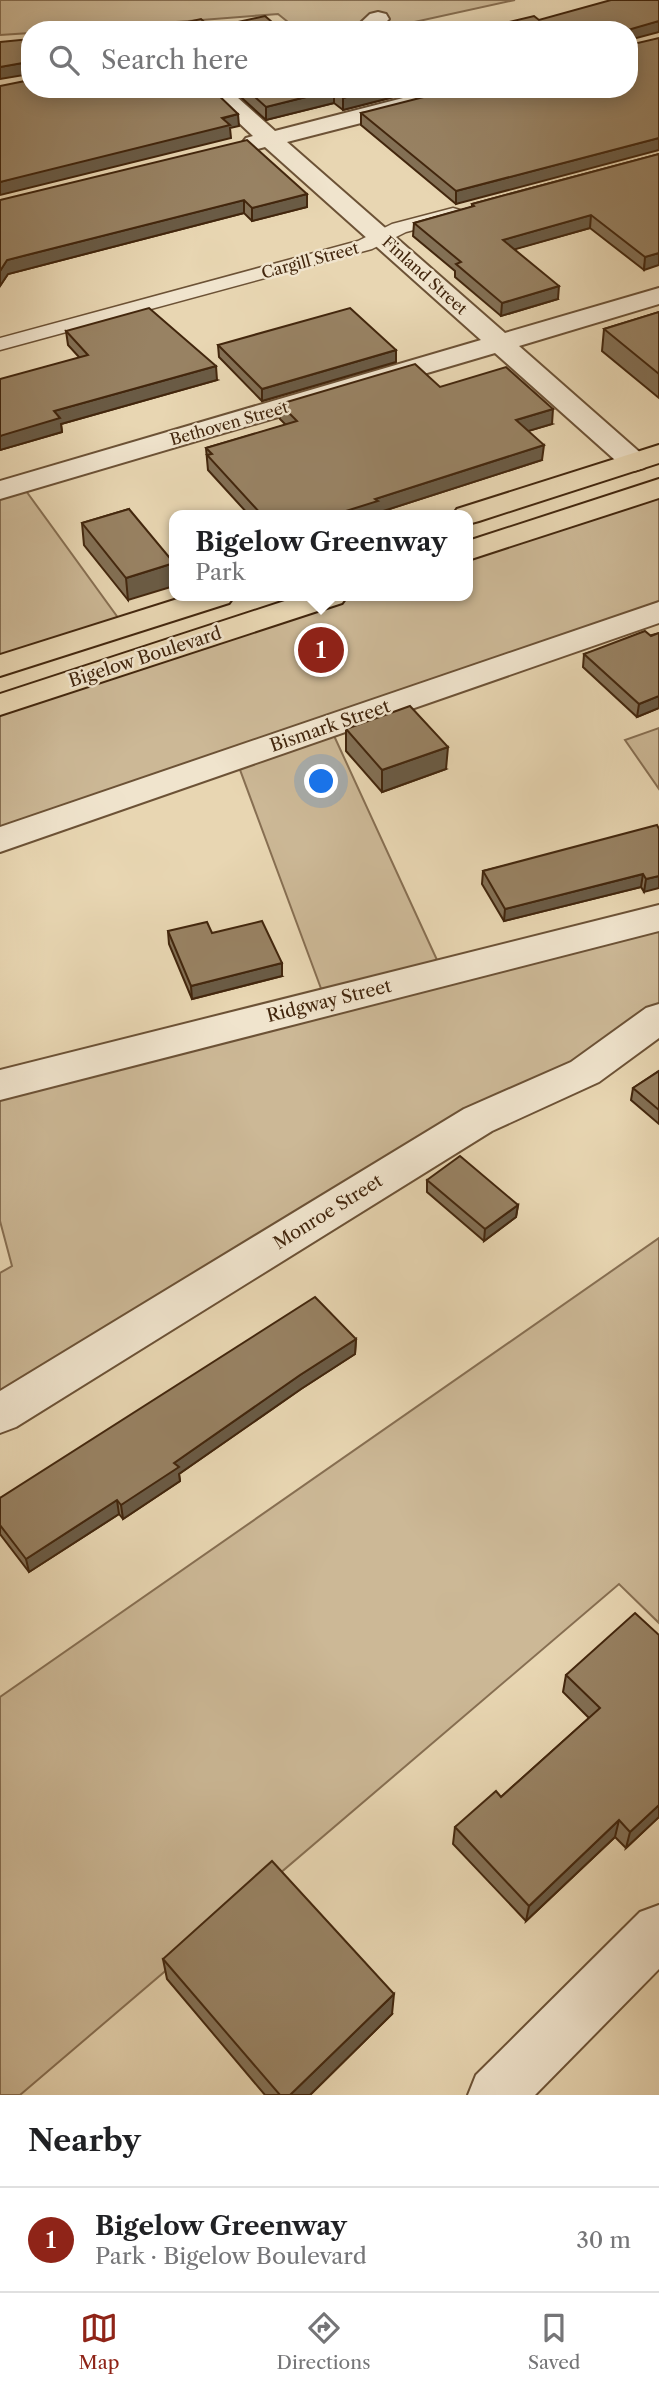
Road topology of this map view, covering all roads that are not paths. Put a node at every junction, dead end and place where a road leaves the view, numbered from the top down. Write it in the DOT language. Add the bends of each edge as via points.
graph roads {
  1 [pos="224,98"];
  2 [pos="431,98"];
  3 [pos="270,139"];
  4 [pos="226,149"];
  5 [pos="477,207"];
  6 [pos="382,237"];
  7 [pos="659,296"];
  8 [pos="500,343"];
  9 [pos="0,344"];
  10 [pos="647,458"];
  11 [pos="0,490"];
  12 [pos="659,490"];
  13 [pos="473,513"];
  14 [pos="473,549"];
  15 [pos="202,601"];
  16 [pos="316,601"];
  17 [pos="659,612"];
  18 [pos="0,666"];
  19 [pos="0,705"];
  20 [pos="0,841"];
  21 [pos="659,918"];
  22 [pos="659,1018"];
  23 [pos="0,1085"];
  24 [pos="0,1414"];
  25 [pos="659,1931"];
  26 [pos="496,2095"];
  1 -- 3 [label="street, Finland Street"];
  2 -- 3 [label="street"];
  3 -- 4 [label="street"];
  3 -- 6 [label="street, Finland Street"];
  5 -- 6 [label="lane, Cargill Street"];
  6 -- 8 [label="street, Finland Street"];
  6 -- 9 [label="lane, Cargill Street"];
  7 -- 8 [label="street, Bethoven Street"];
  8 -- 10 [label="street, Finland Street"];
  8 -- 11 [label="street, Bethoven Street"];
  10 -- 13 [label="main road"];
  12 -- 14 [label="main road"];
  15 -- 18 [label="main road, Bigelow Boulevard"];
  16 -- 19 [label="main road, Bigelow Boulevard"];
  17 -- 20 [label="street, Bismark Street"];
  21 -- 23 [label="street, Ridgway Street"];
  22 -- 24 [label="street, Monroe Street" via="585,1072 478,1120"];
  25 -- 26 [label="street"];
}
